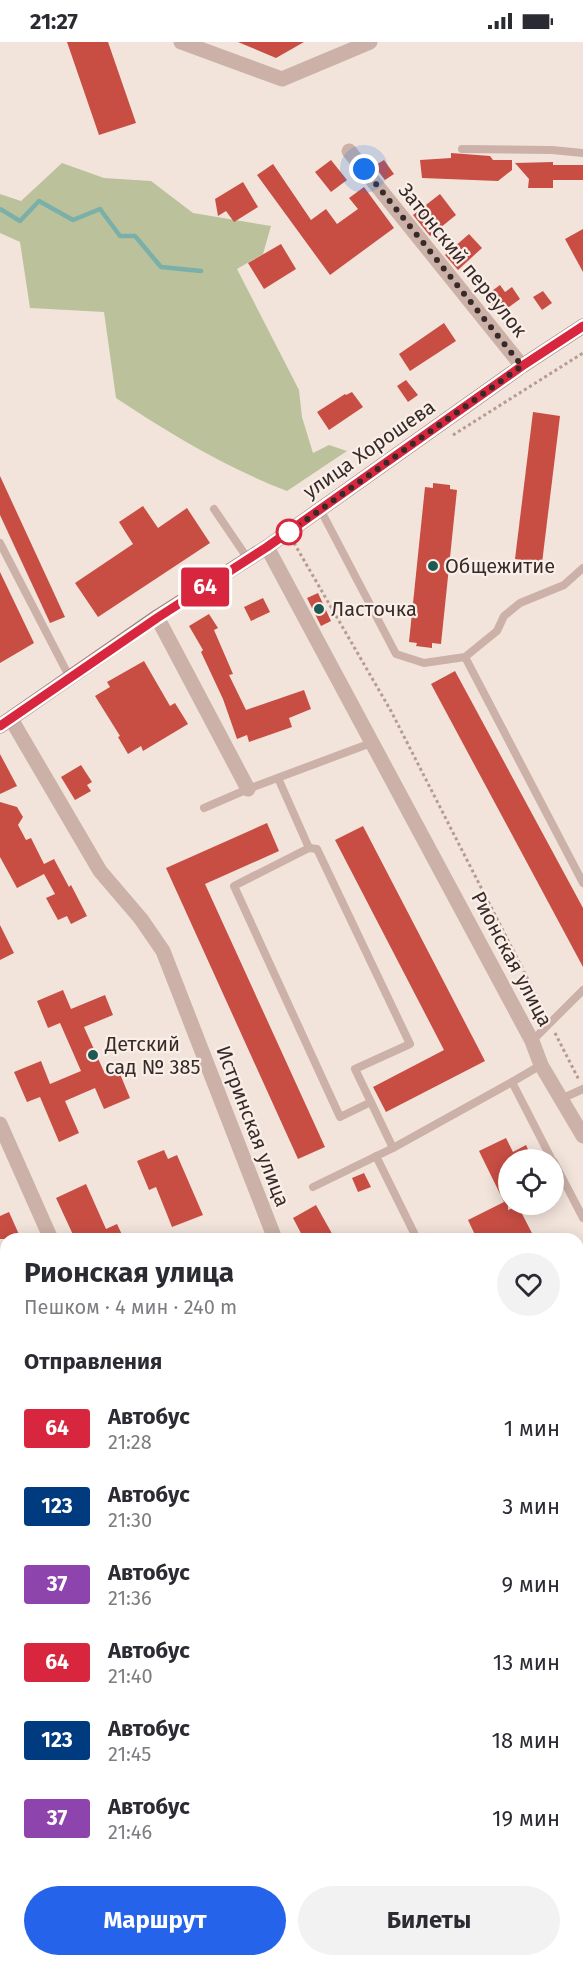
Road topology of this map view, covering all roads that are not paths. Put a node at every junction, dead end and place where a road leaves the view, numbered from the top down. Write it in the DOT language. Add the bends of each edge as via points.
graph roads {
  1 [pos="181,42"];
  2 [pos="370,42"];
  3 [pos="462,149"];
  4 [pos="350,151"];
  5 [pos="583,153"];
  6 [pos="583,326"];
  7 [pos="522,366"];
  8 [pos="214,509"];
  9 [pos="320,510"];
  10 [pos="0,543"];
  11 [pos="267,547"];
  12 [pos="249,559"];
  13 [pos="583,568"];
  14 [pos="157,618"];
  15 [pos="465,657"];
  16 [pos="70,678"];
  17 [pos="5,723"];
  18 [pos="371,743"];
  19 [pos="279,778"];
  20 [pos="249,789"];
  21 [pos="204,808"];
  22 [pos="309,848"];
  23 [pos="583,883"];
  24 [pos="583,990"];
  25 [pos="532,1041"];
  26 [pos="541,1065"];
  27 [pos="512,1082"];
  28 [pos="583,1088"];
  29 [pos="561,1099"];
  30 [pos="371,1102"];
  31 [pos="0,1124"];
  32 [pos="583,1136"];
  33 [pos="393,1148"];
  34 [pos="547,1149"];
  35 [pos="376,1156"];
  36 [pos="564,1182"];
  37 [pos="313,1187"];
  38 [pos="583,1218"];
  39 [pos="48,1233"];
  40 [pos="273,1233"];
  41 [pos="414,1233"];
  1 -- 2 [label="street" via="282,79"];
  3 -- 5 [label="lane"];
  4 -- 7 [label="street, Затонский переулок"];
  6 -- 7 [label="main road, улица Хорошева"];
  7 -- 9 [label="main road, улица Хорошева"];
  8 -- 12 [label="lane"];
  9 -- 11 [label="main road, улица Хорошева"];
  9 -- 15 [label="lane" via="396,654 424,663"];
  10 -- 16 [label="lane"];
  11 -- 12 [label="main road, улица Хорошева"];
  11 -- 18 [label="street, Рионская улица"];
  12 -- 14 [label="main road, улица Хорошева"];
  13 -- 15 [label="lane" via="558,588 520,603 504,616 497,631"];
  14 -- 16 [label="main road, улица Хорошева"];
  14 -- 20 [label="street"];
  15 -- 23 [label="lane"];
  16 -- 17 [label="main road, улица Хорошева"];
  17 -- 40 [label="street, Истринская улица" via="100,871 163,951"];
  18 -- 19 [label="lane"];
  18 -- 25 [label="street, Рионская улица"];
  19 -- 20 [label="lane"];
  19 -- 22 [label="lane"];
  20 -- 21 [label="lane"];
  22 -- 30 [label="lane" via="317,849 410,1044 355,1069"];
  22 -- 30 [label="lane" via="234,886 340,1117"];
  24 -- 25 [label="lane"];
  25 -- 26 [label="street, Рионская улица"];
  26 -- 27 [label="lane"];
  26 -- 29 [label="street, Рионская улица"];
  27 -- 33 [label="lane"];
  27 -- 34 [label="lane"];
  28 -- 29 [label="lane"];
  29 -- 32 [label="street, Рионская улица"];
  30 -- 33 [label="lane"];
  31 -- 39 [label="street"];
  33 -- 35 [label="lane"];
  35 -- 37 [label="lane"];
  35 -- 41 [label="lane"];
  36 -- 38 [label="lane"];
}
